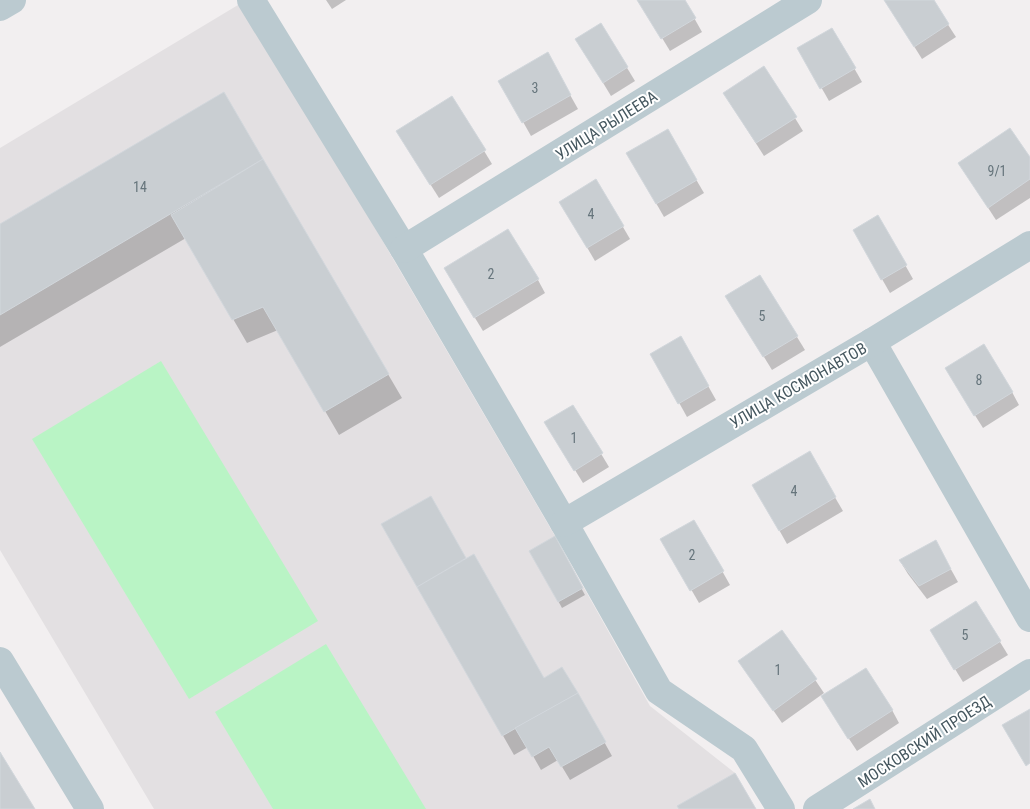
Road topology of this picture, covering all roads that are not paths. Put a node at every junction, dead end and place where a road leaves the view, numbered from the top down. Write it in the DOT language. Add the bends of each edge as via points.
graph roads {
  1 [pos="12,0"];
  2 [pos="251,0"];
  3 [pos="808,0"];
  4 [pos="0,7"];
  5 [pos="1030,245"];
  6 [pos="404,249"];
  7 [pos="872,342"];
  8 [pos="564,522"];
  9 [pos="1030,618"];
  10 [pos="0,661"];
  11 [pos="1030,673"];
  12 [pos="90,809"];
  13 [pos="781,809"];
  14 [pos="817,809"];
  1 -- 4 [label="street"];
  2 -- 6 [label="street"];
  3 -- 6 [label="street, УЛИЦА РЫЛЕЕВА"];
  5 -- 7 [label="street, УЛИЦА КОСМОНАВТОВ"];
  6 -- 8 [label="street"];
  7 -- 8 [label="street, УЛИЦА КОСМОНАВТОВ"];
  7 -- 9 [label="street"];
  8 -- 13 [label="street" via="659,691 744,749"];
  10 -- 12 [label="street"];
  11 -- 14 [label="street, МОСКОВСКИЙ ПРОЕЗД"];
}
